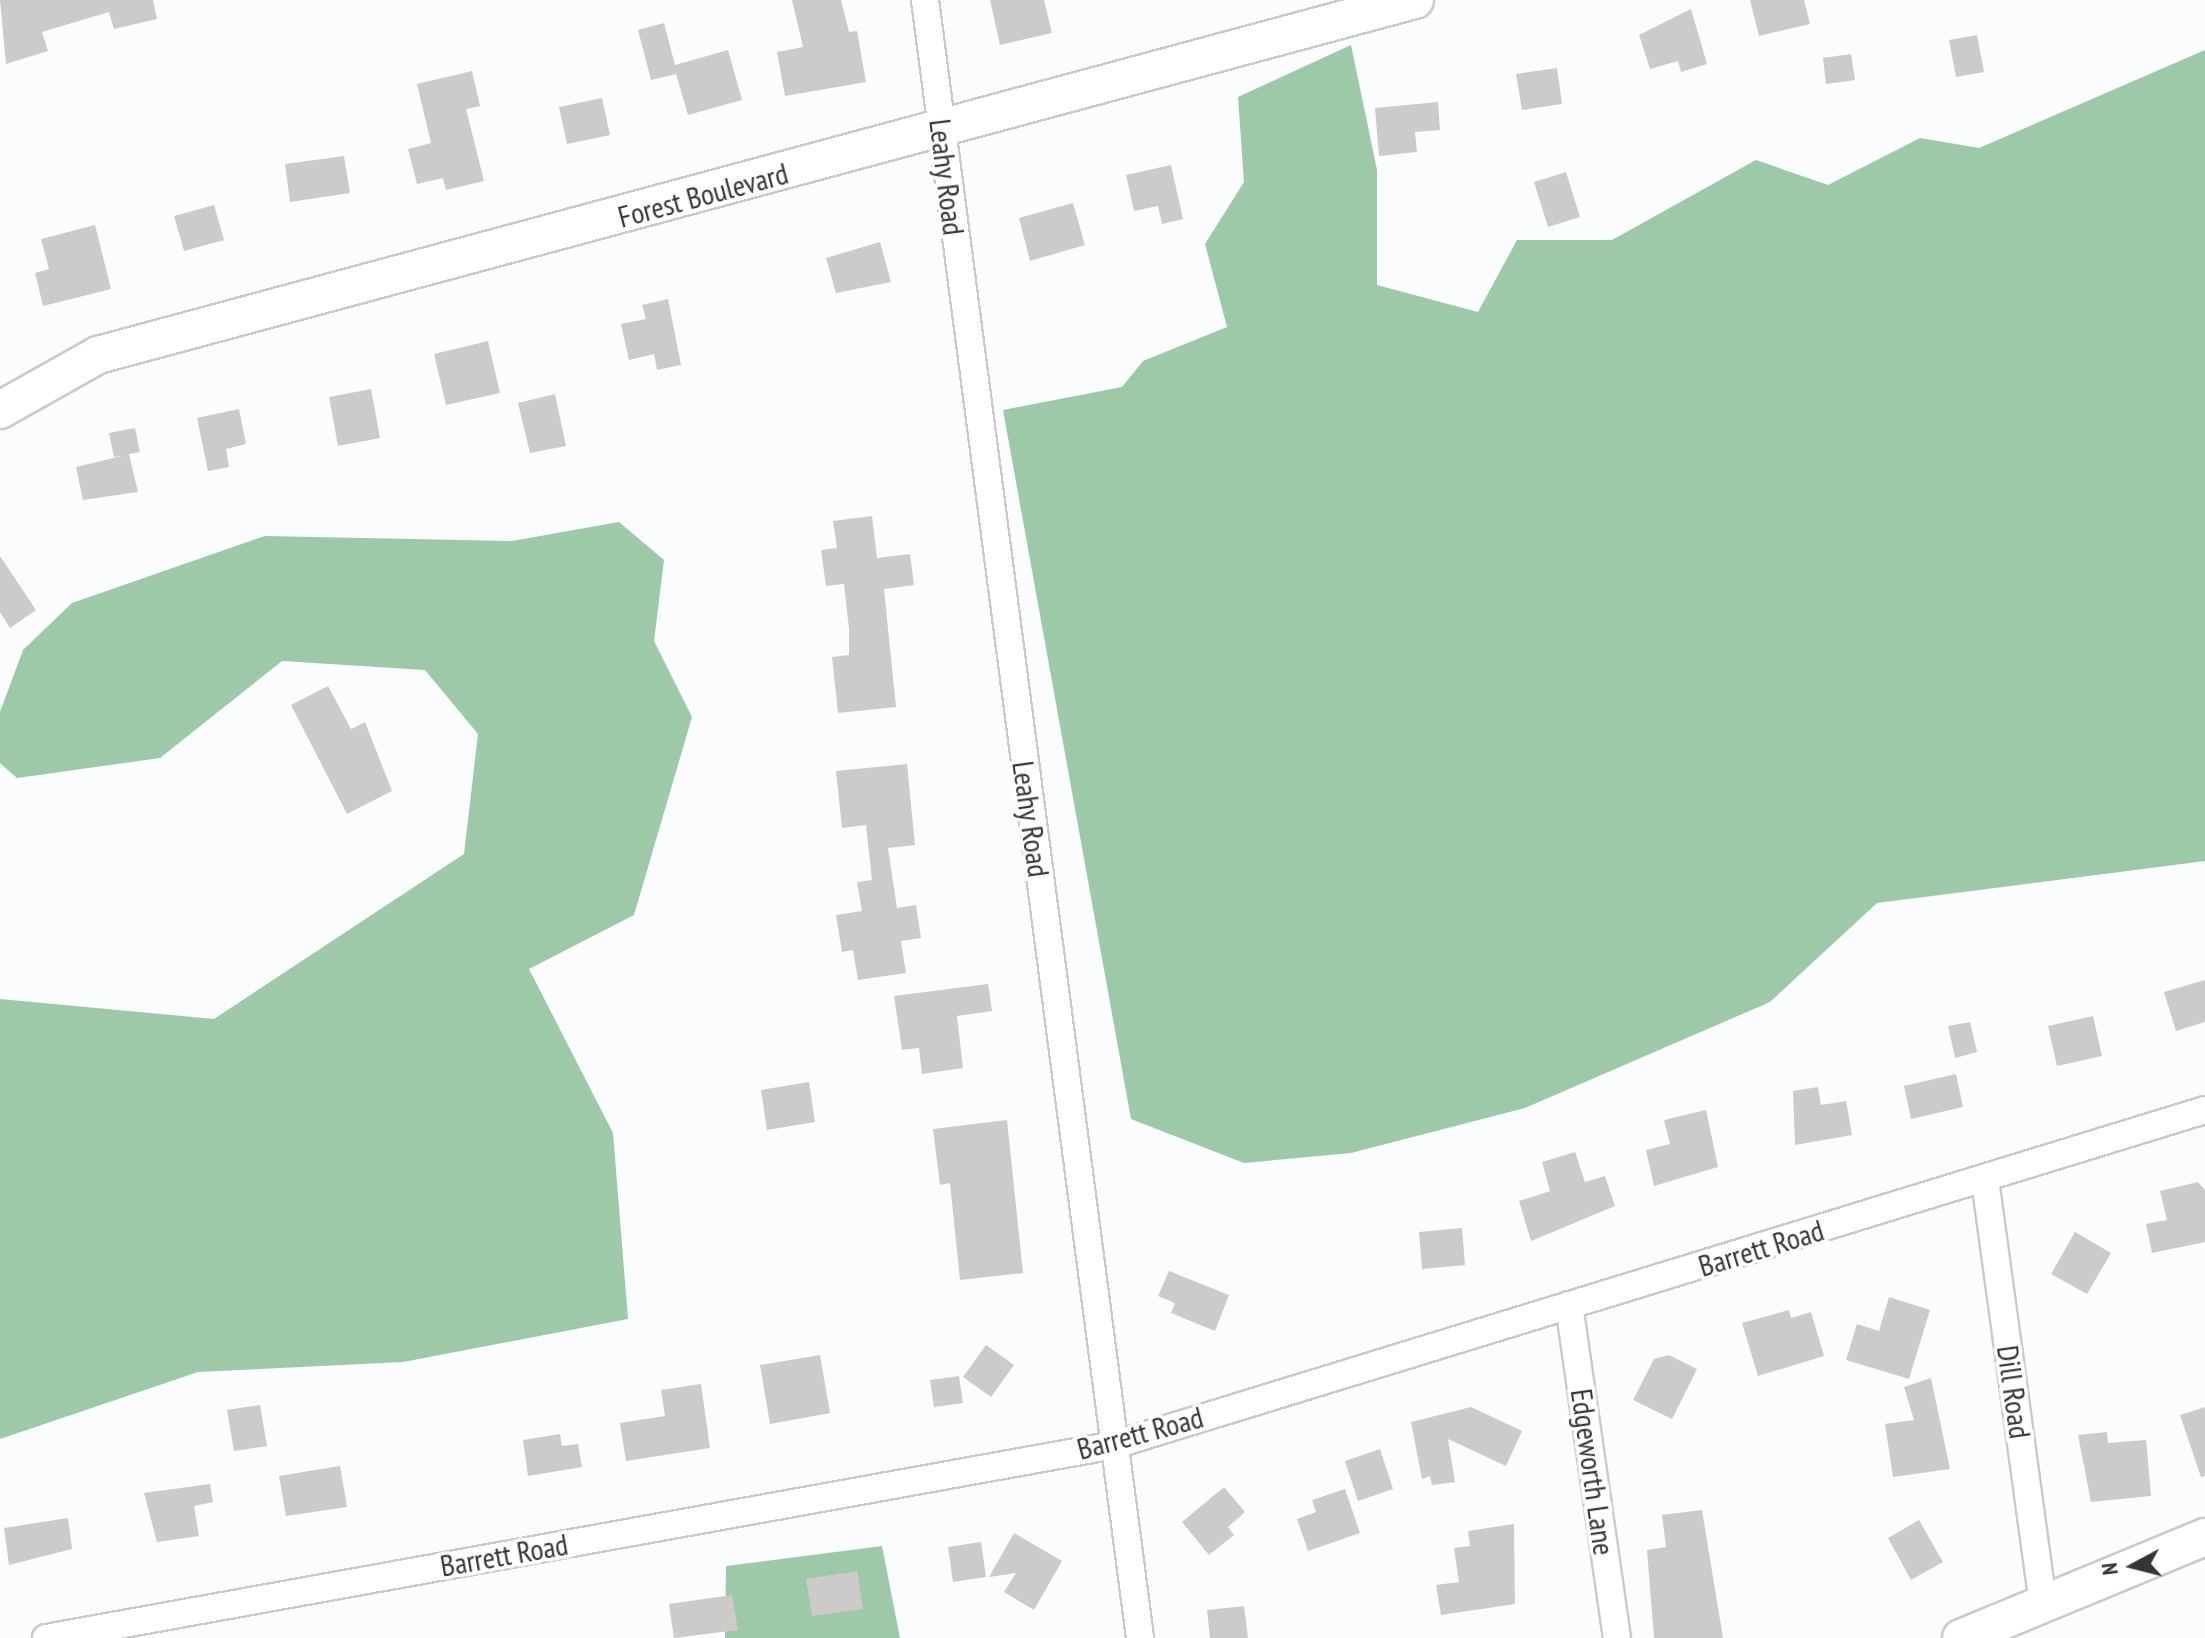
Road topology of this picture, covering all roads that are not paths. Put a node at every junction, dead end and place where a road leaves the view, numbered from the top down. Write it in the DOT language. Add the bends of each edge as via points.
graph roads {
  1 [pos="925,0"];
  2 [pos="1415,0"];
  3 [pos="941,132"];
  4 [pos="0,410"];
  5 [pos="2205,1110"];
  6 [pos="1985,1180"];
  7 [pos="1569,1305"];
  8 [pos="1114,1445"];
  9 [pos="2205,1537"];
  10 [pos="2043,1603"];
  11 [pos="46,1638"];
  12 [pos="1140,1638"];
  13 [pos="1617,1638"];
  14 [pos="1961,1638"];
  1 -- 3 [label="street, Leahy Road"];
  2 -- 3 [label="street, Forest Boulevard"];
  3 -- 4 [label="street, Forest Boulevard" via="98,355"];
  3 -- 8 [label="street, Leahy Road"];
  5 -- 6 [label="street, Barrett Road"];
  6 -- 7 [label="street, Barrett Road"];
  6 -- 10 [label="street, Dill Road"];
  7 -- 8 [label="street, Barrett Road"];
  7 -- 13 [label="street, Edgeworth Lane"];
  8 -- 11 [label="street, Barrett Road"];
  8 -- 12 [label="street, Leahy Road"];
  9 -- 10 [label="street"];
  10 -- 14 [label="street"];
}
